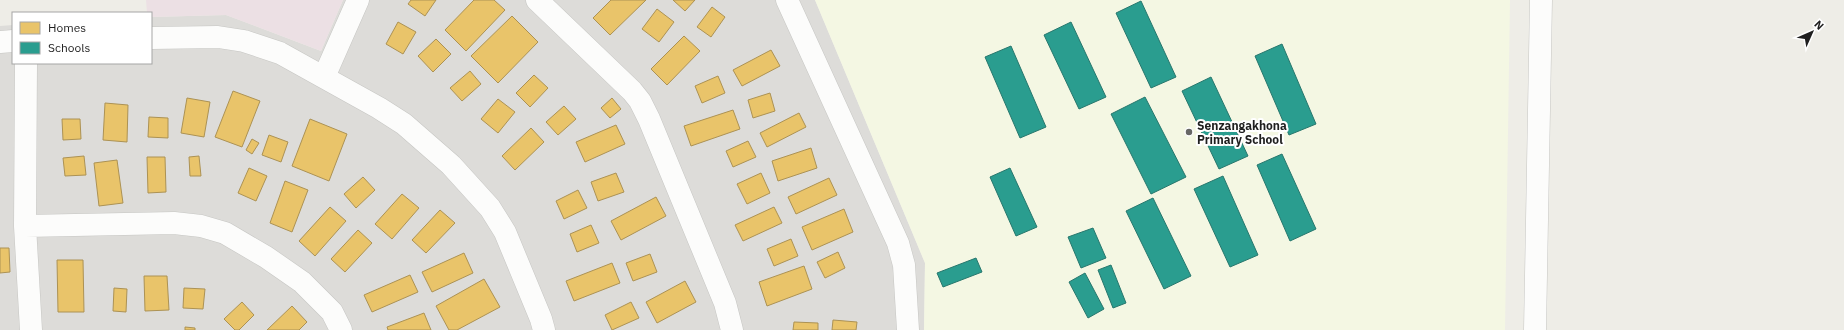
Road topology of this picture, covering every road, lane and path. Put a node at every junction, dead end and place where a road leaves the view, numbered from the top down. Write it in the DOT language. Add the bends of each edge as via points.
graph roads {
  1 [pos="358,0"];
  2 [pos="537,0"];
  3 [pos="788,0"];
  4 [pos="1541,0"];
  5 [pos="152,38"];
  6 [pos="12,41"];
  7 [pos="0,42"];
  8 [pos="26,64"];
  9 [pos="324,77"];
  10 [pos="26,226"];
  11 [pos="31,330"];
  12 [pos="341,330"];
  13 [pos="544,330"];
  14 [pos="732,330"];
  15 [pos="908,330"];
  16 [pos="1535,330"];
  1 -- 9 [label="street"];
  2 -- 14 [label="street" via="640,101 650,119 725,303"];
  3 -- 15 [label="street" via="898,243 904,265"];
  4 -- 16 [label="street"];
  5 -- 9 [label="street" via="218,37 244,41 280,53"];
  6 -- 7 [label="street"];
  8 -- 10 [label="street"];
  9 -- 13 [label="street" via="404,124 451,165 490,208 505,232"];
  10 -- 11 [label="street"];
  10 -- 12 [label="street" via="174,223 201,226 225,233 302,282 332,312"];
}
